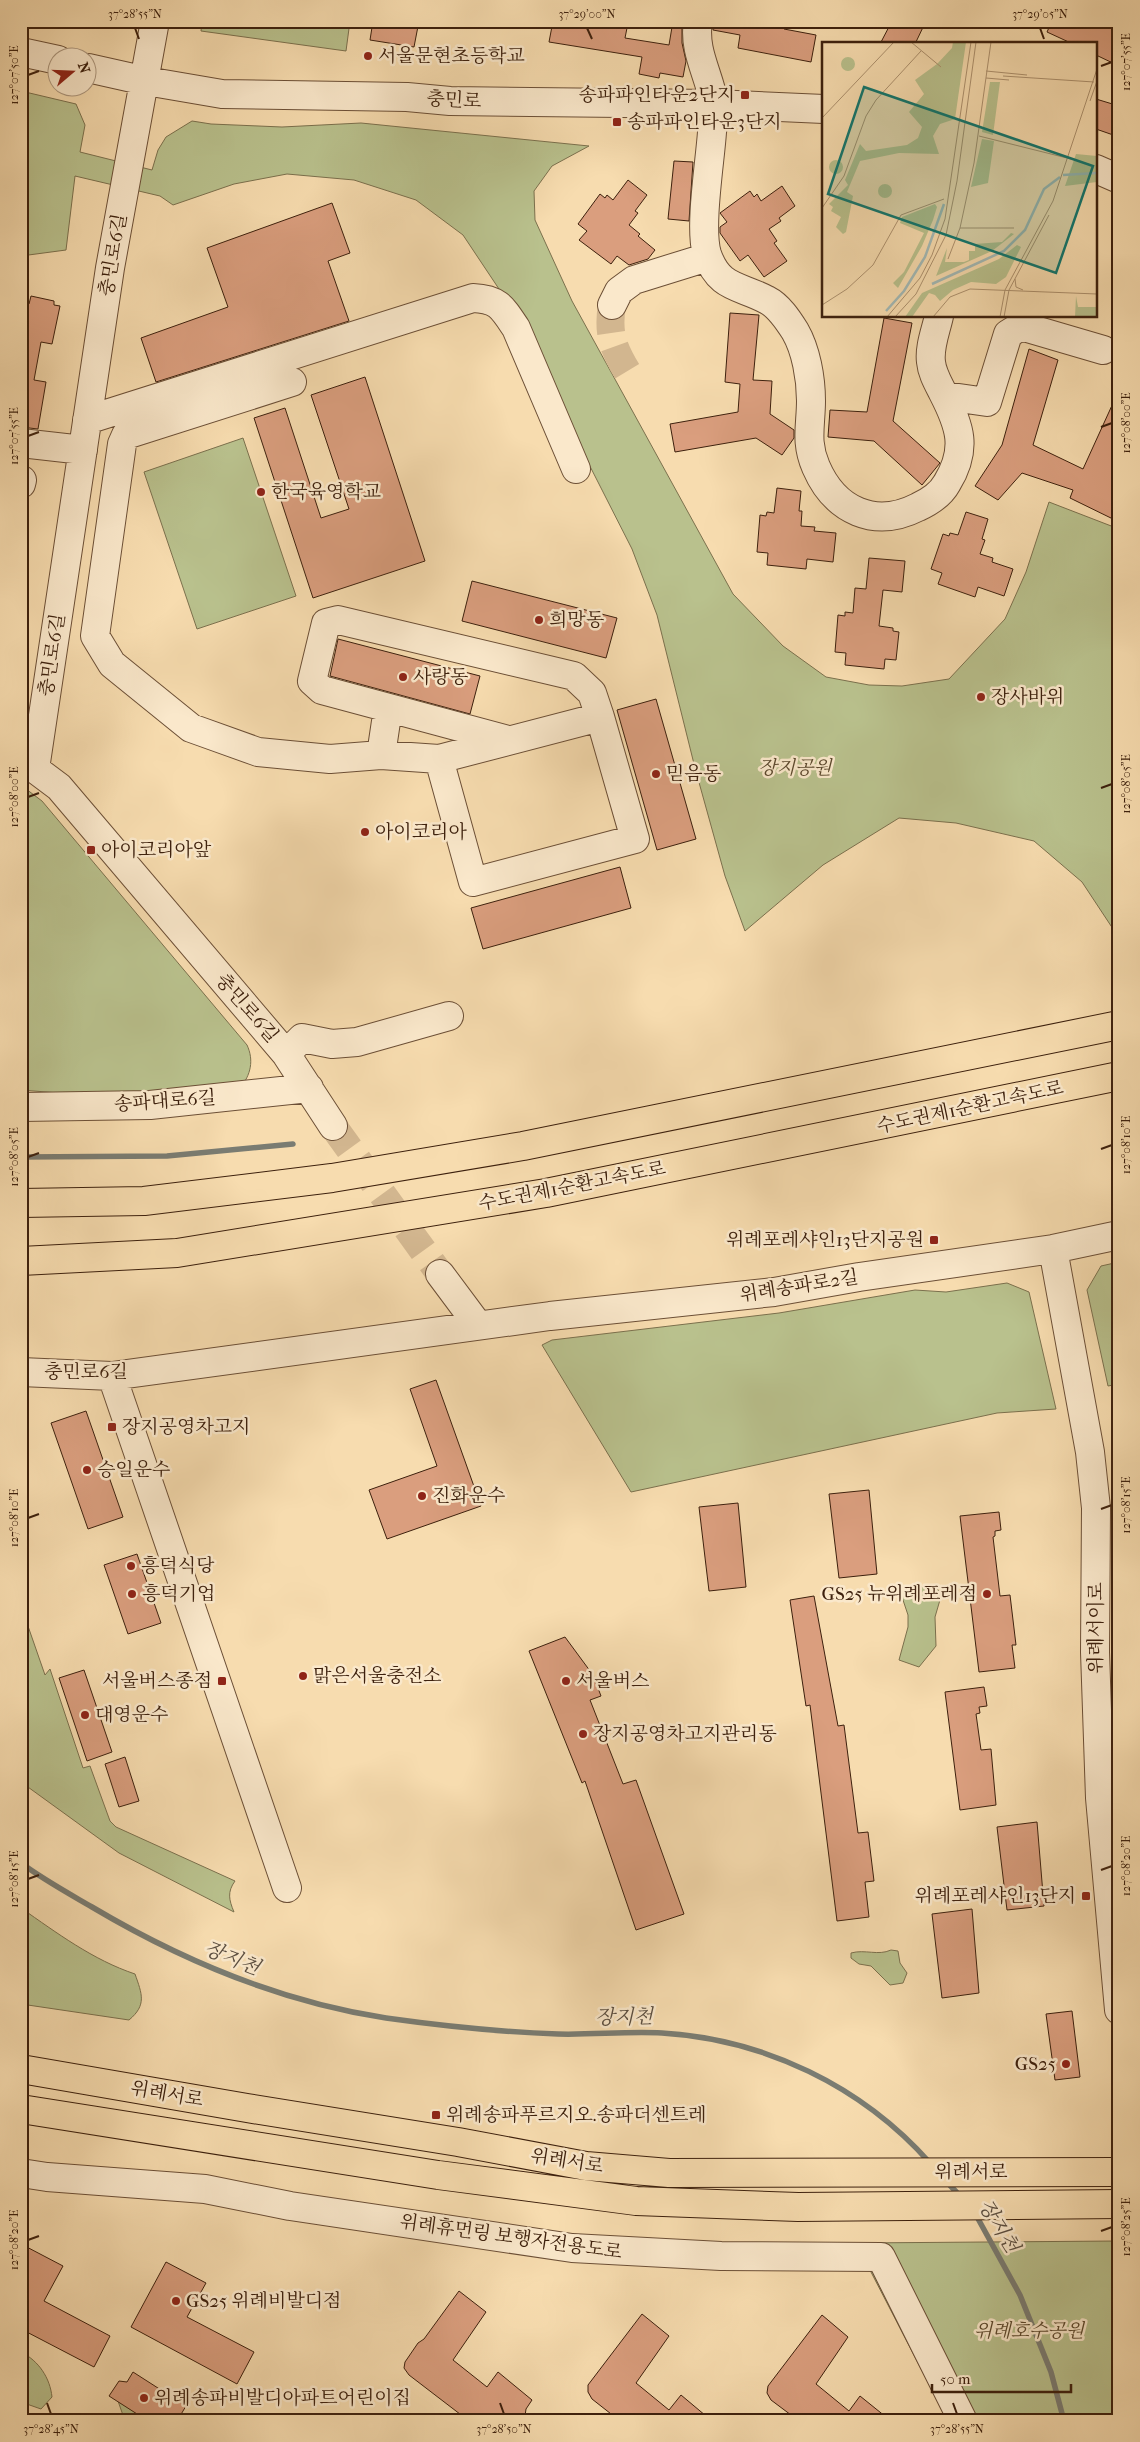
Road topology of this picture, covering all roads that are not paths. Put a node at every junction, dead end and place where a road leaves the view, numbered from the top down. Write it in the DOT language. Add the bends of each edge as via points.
graph roads {
  1 [pos="156,21"];
  2 [pos="698,21"];
  3 [pos="21,52"];
  4 [pos="48,58"];
  5 [pos="98,70"];
  6 [pos="146,82"];
  7 [pos="714,104"];
  8 [pos="822,109"];
  9 [pos="1098,170"];
  10 [pos="1119,179"];
  11 [pos="708,257"];
  12 [pos="612,304"];
  13 [pos="939,318"];
  14 [pos="1103,350"];
  15 [pos="292,382"];
  16 [pos="945,396"];
  17 [pos="88,420"];
  18 [pos="21,443"];
  19 [pos="83,450"];
  20 [pos="576,470"];
  21 [pos="22,480"];
  22 [pos="21,484"];
  23 [pos="56,631"];
  24 [pos="95,636"];
  25 [pos="388,708"];
  26 [pos="600,717"];
  27 [pos="510,740"];
  28 [pos="381,755"];
  29 [pos="438,759"];
  30 [pos="28,768"];
  31 [pos="449,1016"];
  32 [pos="1119,1026"];
  33 [pos="286,1054"];
  34 [pos="1119,1076"];
  35 [pos="309,1088"];
  36 [pos="21,1107"];
  37 [pos="333,1126"];
  38 [pos="21,1203"];
  39 [pos="1119,1235"];
  40 [pos="1053,1249"];
  41 [pos="21,1262"];
  42 [pos="440,1274"];
  43 [pos="478,1325"];
  44 [pos="21,1372"];
  45 [pos="112,1376"];
  46 [pos="287,1888"];
  47 [pos="1119,2010"];
  48 [pos="21,2069"];
  49 [pos="21,2109"];
  50 [pos="1112,2172"];
  51 [pos="21,2173"];
  52 [pos="1119,2204"];
  53 [pos="963,2421"];
  1 -- 6 [label="street, 충민로6길"];
  2 -- 7 [label="street" via="696,36"];
  3 -- 4 [label="street"];
  5 -- 6 [label="street, 충민로"];
  6 -- 7 [label="street, 충민로" via="222,94"];
  6 -- 17 [label="street, 충민로6길" via="112,254"];
  7 -- 8 [label="street, 충민로"];
  7 -- 11 [label="street" via="704,228"];
  9 -- 10 [label="street"];
  11 -- 12 [label="street" via="634,280 619,291"];
  11 -- 16 [label="street" via="714,271 730,286 768,300 785,316 796,335 806,359 811,399 808,442 823,482 850,508 870,516 889,518 929,502 946,485 961,443 957,420"];
  13 -- 16 [label="street" via="930,360"];
  14 -- 16 [label="street" via="1021,326 1014,328 1008,334 987,402"];
  15 -- 24 [label="street" via="126,435 122,444"];
  17 -- 19 [label="street, 충민로6길"];
  17 -- 20 [label="street" via="473,298 491,299 504,309 516,328"];
  18 -- 19 [label="street"];
  19 -- 23 [label="street, 충민로6길"];
  21 -- 22 [label="street"];
  23 -- 24 [label="street"];
  23 -- 30 [label="street, 충민로6길"];
  24 -- 28 [label="street" via="112,664 191,728 258,752 330,759"];
  25 -- 26 [label="street" via="322,690 312,681 326,623 338,620 574,676 592,692"];
  25 -- 27 [label="street"];
  25 -- 28 [label="street"];
  26 -- 27 [label="street"];
  26 -- 29 [label="street" via="635,839 473,882"];
  27 -- 29 [label="street"];
  28 -- 29 [label="street"];
  30 -- 33 [label="street, 충민로6길" via="58,787"];
  31 -- 33 [label="street" via="357,1042 332,1044 302,1038"];
  32 -- 38 [label="main road" via="523,1146 342,1176 144,1201"];
  33 -- 35 [label="street, 충민로6길"];
  34 -- 41 [label="main road, 수도권제1순환고속도로" via="546,1193 177,1253"];
  35 -- 36 [label="street, 송파대로6길" via="150,1105"];
  35 -- 37 [label="street, 충민로6길"];
  39 -- 40 [label="street, 위례송파로2길"];
  40 -- 43 [label="street, 위례송파로2길" via="774,1292"];
  40 -- 47 [label="street, 위례서이로" via="1090,1452 1096,1508 1095,1652 1100,1798"];
  42 -- 43 [label="street"];
  43 -- 45 [label="street, 충민로6길"];
  44 -- 45 [label="street, 충민로6길"];
  45 -- 46 [label="street"];
  48 -- 50 [label="main road, 위례서로" via="586,2166 669,2173"];
  49 -- 52 [label="main road, 위례서로" via="580,2195 702,2205"];
  51 -- 53 [label="street, 위례휴먼링 보행자전용도로" via="205,2189 290,2206 572,2248 721,2256 881,2257"];
}
